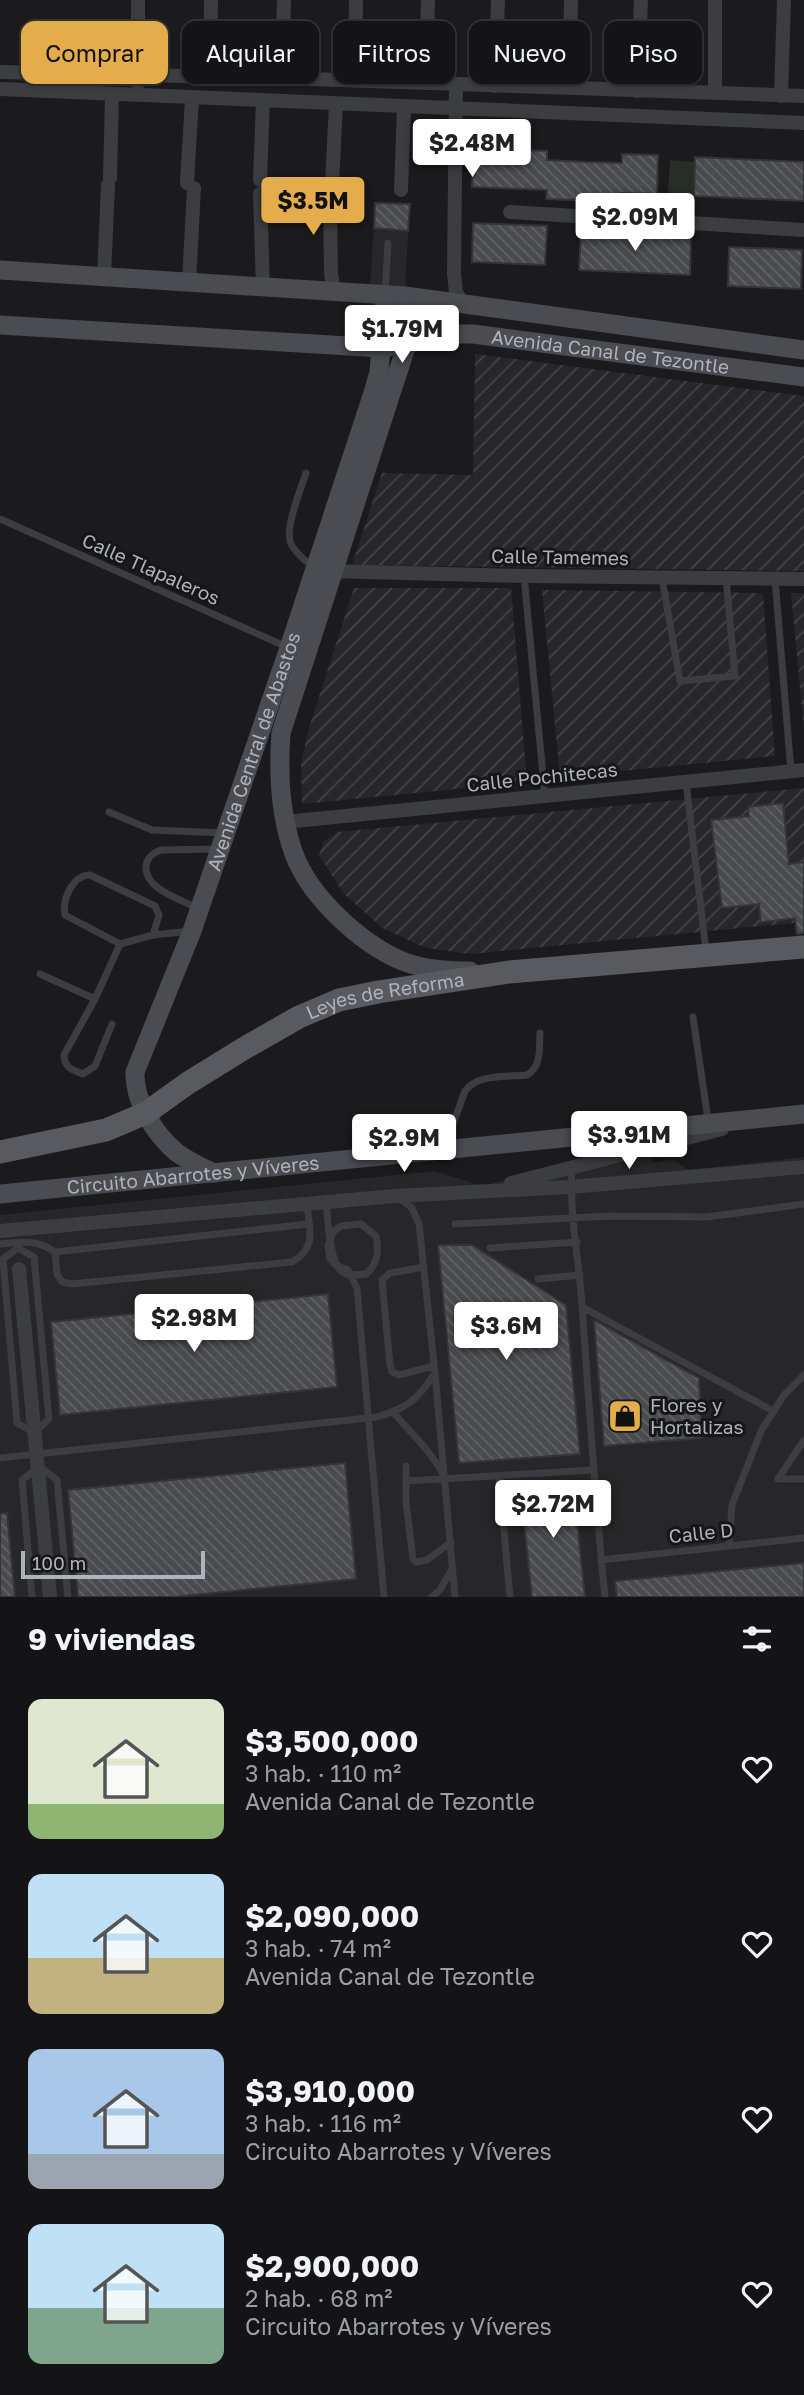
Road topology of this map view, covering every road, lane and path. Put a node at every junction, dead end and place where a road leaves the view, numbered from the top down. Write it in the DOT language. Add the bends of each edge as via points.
graph roads {
  1 [pos="138,0"];
  2 [pos="211,0"];
  3 [pos="284,0"];
  4 [pos="356,0"];
  5 [pos="428,0"];
  6 [pos="498,0"];
  7 [pos="571,0"];
  8 [pos="641,0"];
  9 [pos="715,0"];
  10 [pos="784,0"];
  11 [pos="138,21"];
  12 [pos="211,21"];
  13 [pos="283,21"];
  14 [pos="356,21"];
  15 [pos="427,21"];
  16 [pos="0,72"];
  17 [pos="21,72"];
  18 [pos="138,84"];
  19 [pos="441,84"];
  20 [pos="456,85"];
  21 [pos="495,86"];
  22 [pos="569,88"];
  23 [pos="0,89"];
  24 [pos="637,91"];
  25 [pos="715,93"];
  26 [pos="112,95"];
  27 [pos="138,96"];
  28 [pos="780,96"];
  29 [pos="804,96"];
  30 [pos="191,98"];
  31 [pos="263,100"];
  32 [pos="336,104"];
  33 [pos="404,106"];
  34 [pos="455,108"];
  35 [pos="804,123"];
  36 [pos="332,184"];
  37 [pos="401,190"];
  38 [pos="330,200"];
  39 [pos="510,212"];
  40 [pos="804,230"];
  41 [pos="387,243"];
  42 [pos="0,270"];
  43 [pos="454,273"];
  44 [pos="104,276"];
  45 [pos="189,283"];
  46 [pos="263,288"];
  47 [pos="334,292"];
  48 [pos="395,295"];
  49 [pos="433,299"];
  50 [pos="462,302"];
  51 [pos="0,325"];
  52 [pos="407,344"];
  53 [pos="381,348"];
  54 [pos="804,350"];
  55 [pos="804,377"];
  56 [pos="306,473"];
  57 [pos="0,519"];
  58 [pos="324,570"];
  59 [pos="524,576"];
  60 [pos="662,578"];
  61 [pos="726,578"];
  62 [pos="775,579"];
  63 [pos="804,579"];
  64 [pos="289,648"];
  65 [pos="797,771"];
  66 [pos="686,782"];
  67 [pos="545,796"];
  68 [pos="109,813"];
  69 [pos="285,822"];
  70 [pos="222,841"];
  71 [pos="199,909"];
  72 [pos="192,930"];
  73 [pos="153,936"];
  74 [pos="120,944"];
  75 [pos="804,947"];
  76 [pos="706,955"];
  77 [pos="509,972"];
  78 [pos="40,974"];
  79 [pos="95,999"];
  80 [pos="693,1017"];
  81 [pos="111,1024"];
  82 [pos="540,1033"];
  83 [pos="146,1113"];
  84 [pos="804,1114"];
  85 [pos="767,1118"];
  86 [pos="709,1123"];
  87 [pos="443,1150"];
  88 [pos="0,1152"];
  89 [pos="804,1167"];
  90 [pos="572,1168"];
  91 [pos="214,1173"];
  92 [pos="570,1187"];
  93 [pos="483,1190"];
  94 [pos="0,1194"];
  95 [pos="395,1196"];
  96 [pos="326,1202"];
  97 [pos="306,1203"];
  98 [pos="804,1203"];
  99 [pos="573,1218"];
  100 [pos="308,1224"];
  101 [pos="455,1224"];
  102 [pos="0,1231"];
  103 [pos="577,1242"];
  104 [pos="0,1244"];
  105 [pos="490,1248"];
  106 [pos="55,1252"];
  107 [pos="424,1267"];
  108 [pos="19,1269"];
  109 [pos="580,1275"];
  110 [pos="538,1279"];
  111 [pos="582,1307"];
  112 [pos="435,1369"];
  113 [pos="804,1375"];
  114 [pos="773,1411"];
  115 [pos="394,1412"];
  116 [pos="35,1433"];
  117 [pos="804,1440"];
  118 [pos="0,1458"];
  119 [pos="38,1461"];
  120 [pos="406,1466"];
  121 [pos="593,1470"];
  122 [pos="499,1477"];
  123 [pos="445,1478"];
  124 [pos="804,1479"];
  125 [pos="406,1481"];
  126 [pos="804,1538"];
  127 [pos="450,1542"];
  128 [pos="729,1546"];
  129 [pos="601,1560"];
  130 [pos="453,1568"];
  131 [pos="32,1597"];
  132 [pos="50,1597"];
  133 [pos="68,1597"];
  134 [pos="384,1597"];
  135 [pos="432,1597"];
  136 [pos="455,1597"];
  137 [pos="510,1597"];
  138 [pos="605,1597"];
  1 -- 11 [label="street"];
  2 -- 12 [label="street"];
  3 -- 13 [label="street"];
  4 -- 14 [label="street"];
  5 -- 15 [label="street"];
  6 -- 21 [label="street"];
  7 -- 22 [label="street"];
  8 -- 24 [label="street"];
  9 -- 25 [label="street"];
  10 -- 28 [label="street"];
  16 -- 17 [label="street"];
  18 -- 27 [label="street"];
  19 -- 20 [label="street"];
  20 -- 21 [label="street"];
  20 -- 34 [label="street"];
  21 -- 22 [label="street"];
  22 -- 24 [label="street"];
  23 -- 26 [label="street"];
  24 -- 25 [label="street"];
  25 -- 28 [label="street"];
  26 -- 27 [label="street"];
  26 -- 44 [label="street"];
  27 -- 30 [label="street"];
  28 -- 29 [label="street"];
  30 -- 31 [label="street"];
  30 -- 45 [label="street"];
  31 -- 32 [label="street"];
  31 -- 46 [label="street"];
  32 -- 33 [label="street"];
  32 -- 36 [label="street"];
  33 -- 34 [label="street"];
  33 -- 37 [label="street"];
  34 -- 35 [label="street"];
  34 -- 43 [label="street"];
  38 -- 47 [label="street"];
  39 -- 40 [label="street"];
  41 -- 48 [label="lane"];
  42 -- 44 [label="main road, Avenida Canal de Tezontle"];
  43 -- 49 [label="street"];
  43 -- 50 [label="street"];
  44 -- 45 [label="main road, Avenida Canal de Tezontle"];
  45 -- 46 [label="main road, Avenida Canal de Tezontle"];
  46 -- 47 [label="main road, Avenida Canal de Tezontle"];
  47 -- 48 [label="main road, Avenida Canal de Tezontle"];
  48 -- 49 [label="main road, Avenida Canal de Tezontle"];
  48 -- 52 [label="main road, Avenida Central de Abastos"];
  48 -- 53 [label="main road, Avenida Central de Abastos"];
  49 -- 50 [label="main road, Avenida Canal de Tezontle"];
  50 -- 54 [label="main road, Avenida Canal de Tezontle"];
  51 -- 53 [label="main road, Avenida Canal de Tezontle"];
  52 -- 53 [label="main road, Avenida Canal de Tezontle"];
  52 -- 55 [label="main road, Avenida Canal de Tezontle" via="441,334 473,334"];
  52 -- 58 [label="main road, Avenida Central de Abastos"];
  53 -- 58 [label="main road, Avenida Central de Abastos" via="379,372"];
  56 -- 58 [label="lane" via="288,533 302,558"];
  57 -- 64 [label="lane, Calle Tlapaleros"];
  58 -- 59 [label="street, Calle Tamemes"];
  58 -- 64 [label="main road, Avenida Central de Abastos"];
  58 -- 69 [label="main road, Avenida Central de Abastos" via="281,733 278,766"];
  59 -- 60 [label="street, Calle Tamemes"];
  59 -- 67 [label="lane"];
  60 -- 61 [label="street, Calle Tamemes"];
  60 -- 61 [label="lane" via="680,681 734,676"];
  61 -- 62 [label="street, Calle Tamemes"];
  62 -- 63 [label="street, Calle Tamemes"];
  62 -- 65 [label="lane"];
  64 -- 70 [label="main road, Avenida Central de Abastos"];
  65 -- 66 [label="street, Calle Pochitecas"];
  66 -- 67 [label="street, Calle Pochitecas"];
  66 -- 76 [label="lane"];
  67 -- 69 [label="street, Calle Pochitecas"];
  68 -- 70 [label="lane" via="152,830"];
  69 -- 77 [label="main road, Avenida Central de Abastos" via="295,857 317,895 362,939 403,961 444,971"];
  70 -- 71 [label="main road, Avenida Central de Abastos"];
  70 -- 71 [label="lane" via="161,850 147,860 147,876 153,885"];
  71 -- 72 [label="main road, Avenida Central de Abastos"];
  72 -- 73 [label="lane"];
  72 -- 83 [label="main road, Avenida Central de Abastos" via="135,1072 137,1096"];
  73 -- 74 [label="lane"];
  73 -- 74 [label="lane" via="159,915 155,906 90,874 81,875 74,880 65,915"];
  74 -- 79 [label="lane"];
  75 -- 76 [label="main road, Leyes de Reforma"];
  76 -- 77 [label="main road, Leyes de Reforma"];
  77 -- 83 [label="main road, Leyes de Reforma" via="339,1000 243,1049"];
  78 -- 79 [label="lane"];
  79 -- 81 [label="lane" via="64,1055 70,1069 83,1074 95,1066"];
  80 -- 86 [label="lane"];
  82 -- 87 [label="lane" via="534,1071 470,1084"];
  83 -- 88 [label="main road, Leyes de Reforma" via="106,1130"];
  83 -- 91 [label="main road, Avenida Central de Abastos" via="175,1151"];
  84 -- 85 [label="main road, Circuito Abarrotes y Víveres"];
  85 -- 86 [label="main road, Circuito Abarrotes y Víveres"];
  85 -- 90 [label="street"];
  86 -- 87 [label="main road, Circuito Abarrotes y Víveres"];
  87 -- 91 [label="main road, Circuito Abarrotes y Víveres"];
  89 -- 92 [label="street"];
  90 -- 92 [label="lane"];
  90 -- 93 [label="street"];
  91 -- 94 [label="main road, Circuito Abarrotes y Víveres"];
  92 -- 93 [label="street"];
  92 -- 99 [label="lane"];
  93 -- 95 [label="street"];
  95 -- 96 [label="street"];
  95 -- 107 [label="lane" via="412,1208 419,1224"];
  96 -- 97 [label="street"];
  96 -- 134 [label="lane, bridge" via="331,1245 337,1267 343,1272 357,1275 366,1274 373,1267 376,1236 361,1224 341,1226 334,1231 328,1245 330,1259 336,1265 348,1270 357,1288"];
  97 -- 100 [label="lane"];
  97 -- 102 [label="street"];
  98 -- 99 [label="lane" via="707,1217"];
  99 -- 101 [label="lane"];
  99 -- 103 [label="lane"];
  100 -- 106 [label="lane"];
  100 -- 106 [label="lane" via="309,1246 292,1262 72,1284 62,1282 57,1274"];
  103 -- 105 [label="lane"];
  103 -- 109 [label="lane"];
  104 -- 106 [label="lane" via="32,1241"];
  107 -- 112 [label="lane"];
  107 -- 112 [label="lane" via="390,1273 382,1280 390,1365 399,1375"];
  108 -- 119 [label="street"];
  109 -- 110 [label="lane"];
  109 -- 111 [label="lane"];
  111 -- 114 [label="lane"];
  111 -- 121 [label="lane"];
  112 -- 115 [label="lane" via="410,1405"];
  112 -- 123 [label="lane"];
  113 -- 114 [label="lane"];
  114 -- 128 [label="lane" via="732,1505"];
  115 -- 119 [label="lane"];
  115 -- 123 [label="lane"];
  116 -- 116 [label="lane, bridge" via="49,1419 34,1257 18,1248 4,1259 17,1423"];
  116 -- 119 [label="lane, bridge"];
  117 -- 124 [label="lane" via="778,1479"];
  118 -- 119 [label="lane"];
  119 -- 131 [label="lane, bridge" via="22,1480"];
  119 -- 132 [label="street"];
  119 -- 133 [label="lane" via="57,1480"];
  120 -- 125 [label="lane"];
  121 -- 122 [label="lane"];
  121 -- 129 [label="lane"];
  122 -- 123 [label="lane"];
  122 -- 137 [label="lane"];
  123 -- 125 [label="lane"];
  123 -- 127 [label="lane"];
  125 -- 127 [label="lane" via="415,1562 427,1560"];
  126 -- 128 [label="lane, Calle D"];
  127 -- 130 [label="lane"];
  128 -- 129 [label="lane, Calle D"];
  129 -- 138 [label="lane"];
  130 -- 135 [label="lane"];
  130 -- 136 [label="lane"];
}
